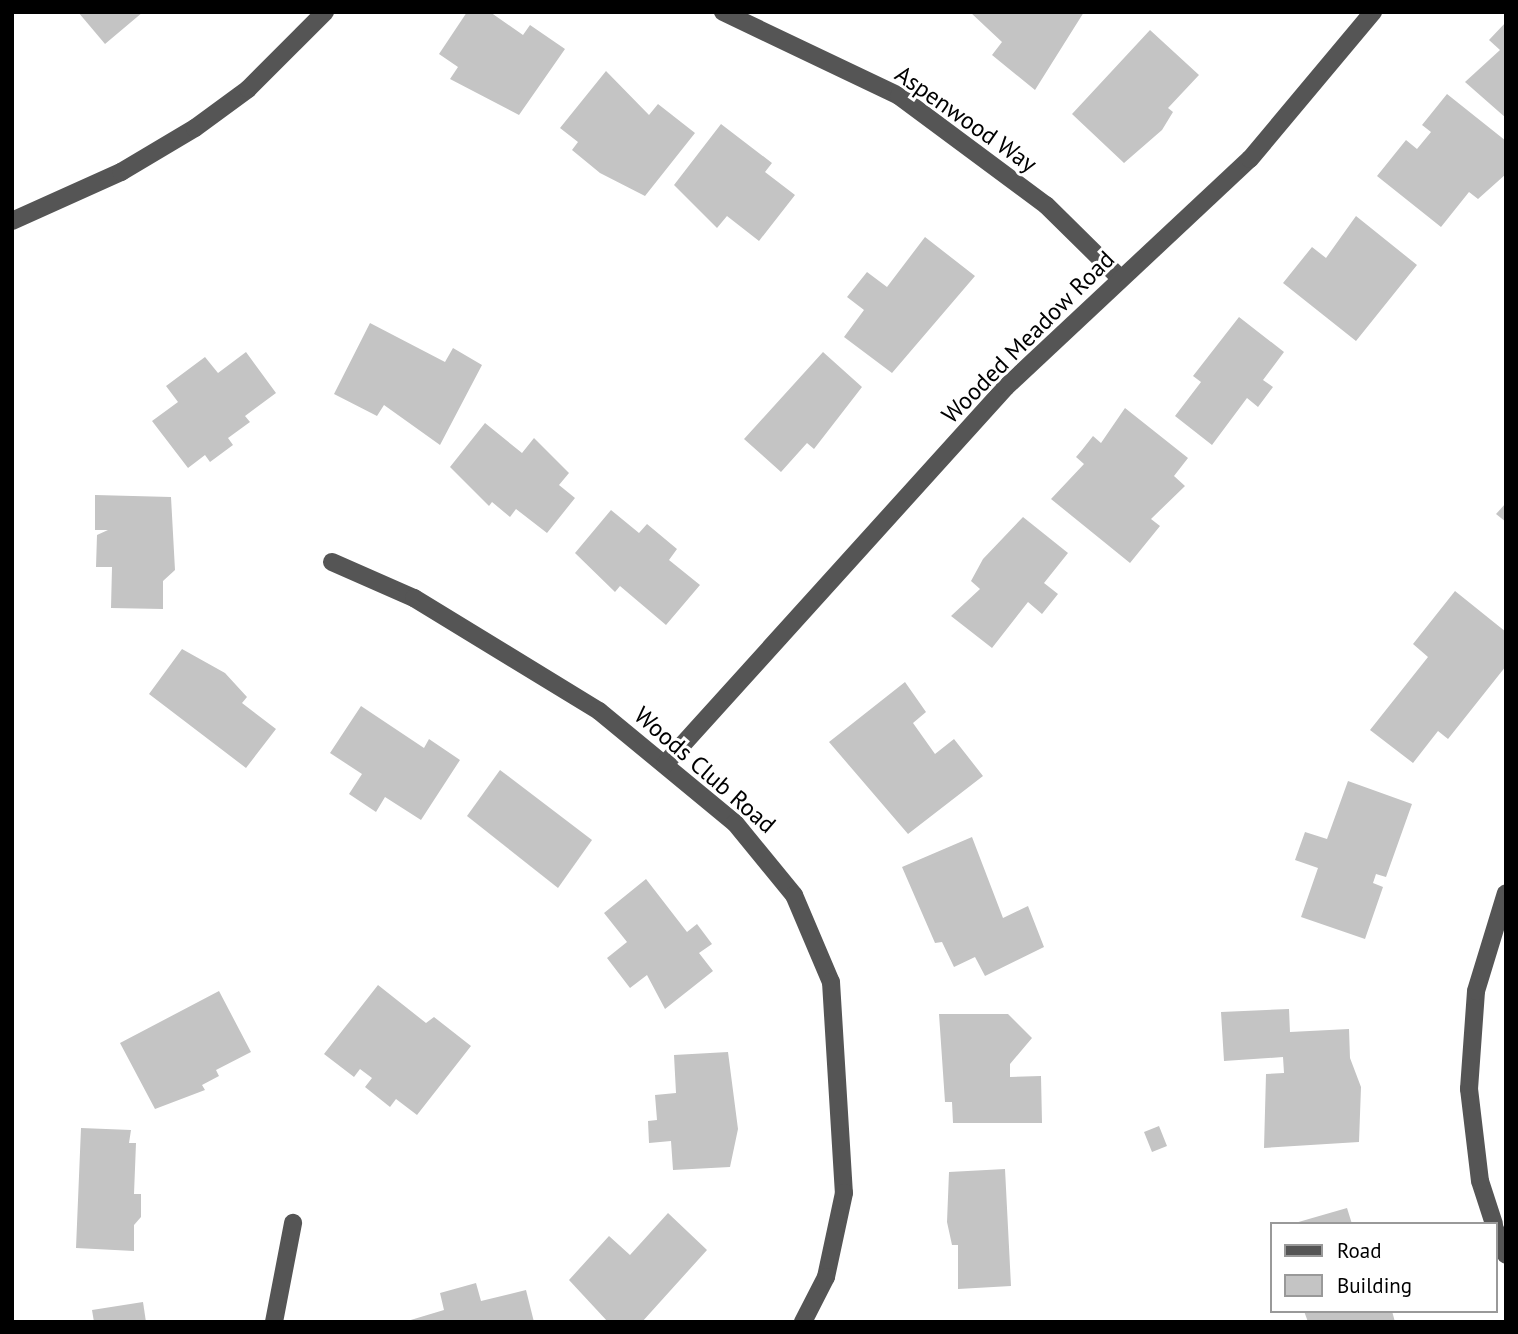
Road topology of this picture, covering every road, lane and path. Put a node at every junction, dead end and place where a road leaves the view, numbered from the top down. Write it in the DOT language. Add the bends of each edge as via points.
graph roads {
  1 [pos="325,12"];
  2 [pos="723,12"];
  3 [pos="1373,12"];
  4 [pos="12,221"];
  5 [pos="1121,279"];
  6 [pos="332,562"];
  7 [pos="665,764"];
  8 [pos="1506,893"];
  9 [pos="1493,1222"];
  10 [pos="293,1223"];
  11 [pos="1497,1233"];
  12 [pos="1506,1255"];
  13 [pos="274,1322"];
  14 [pos="803,1322"];
  1 -- 4 [label="street" via="248,89 195,128 121,172"];
  2 -- 5 [label="street, Aspenwood Way" via="899,96 1046,205"];
  3 -- 5 [label="street, Wooded Meadow Road" via="1250,159"];
  5 -- 7 [label="street, Wooded Meadow Road" via="1006,387"];
  6 -- 7 [label="street, Woods Club Road" via="414,598 555,680"];
  7 -- 14 [label="street, Woods Club Road" via="764,854 794,895 831,982 844,1193 825,1277"];
  8 -- 9 [label="street" via="1476,991 1469,1089 1480,1181"];
  10 -- 13 [label="street"];
  11 -- 12 [label="street"];
}
